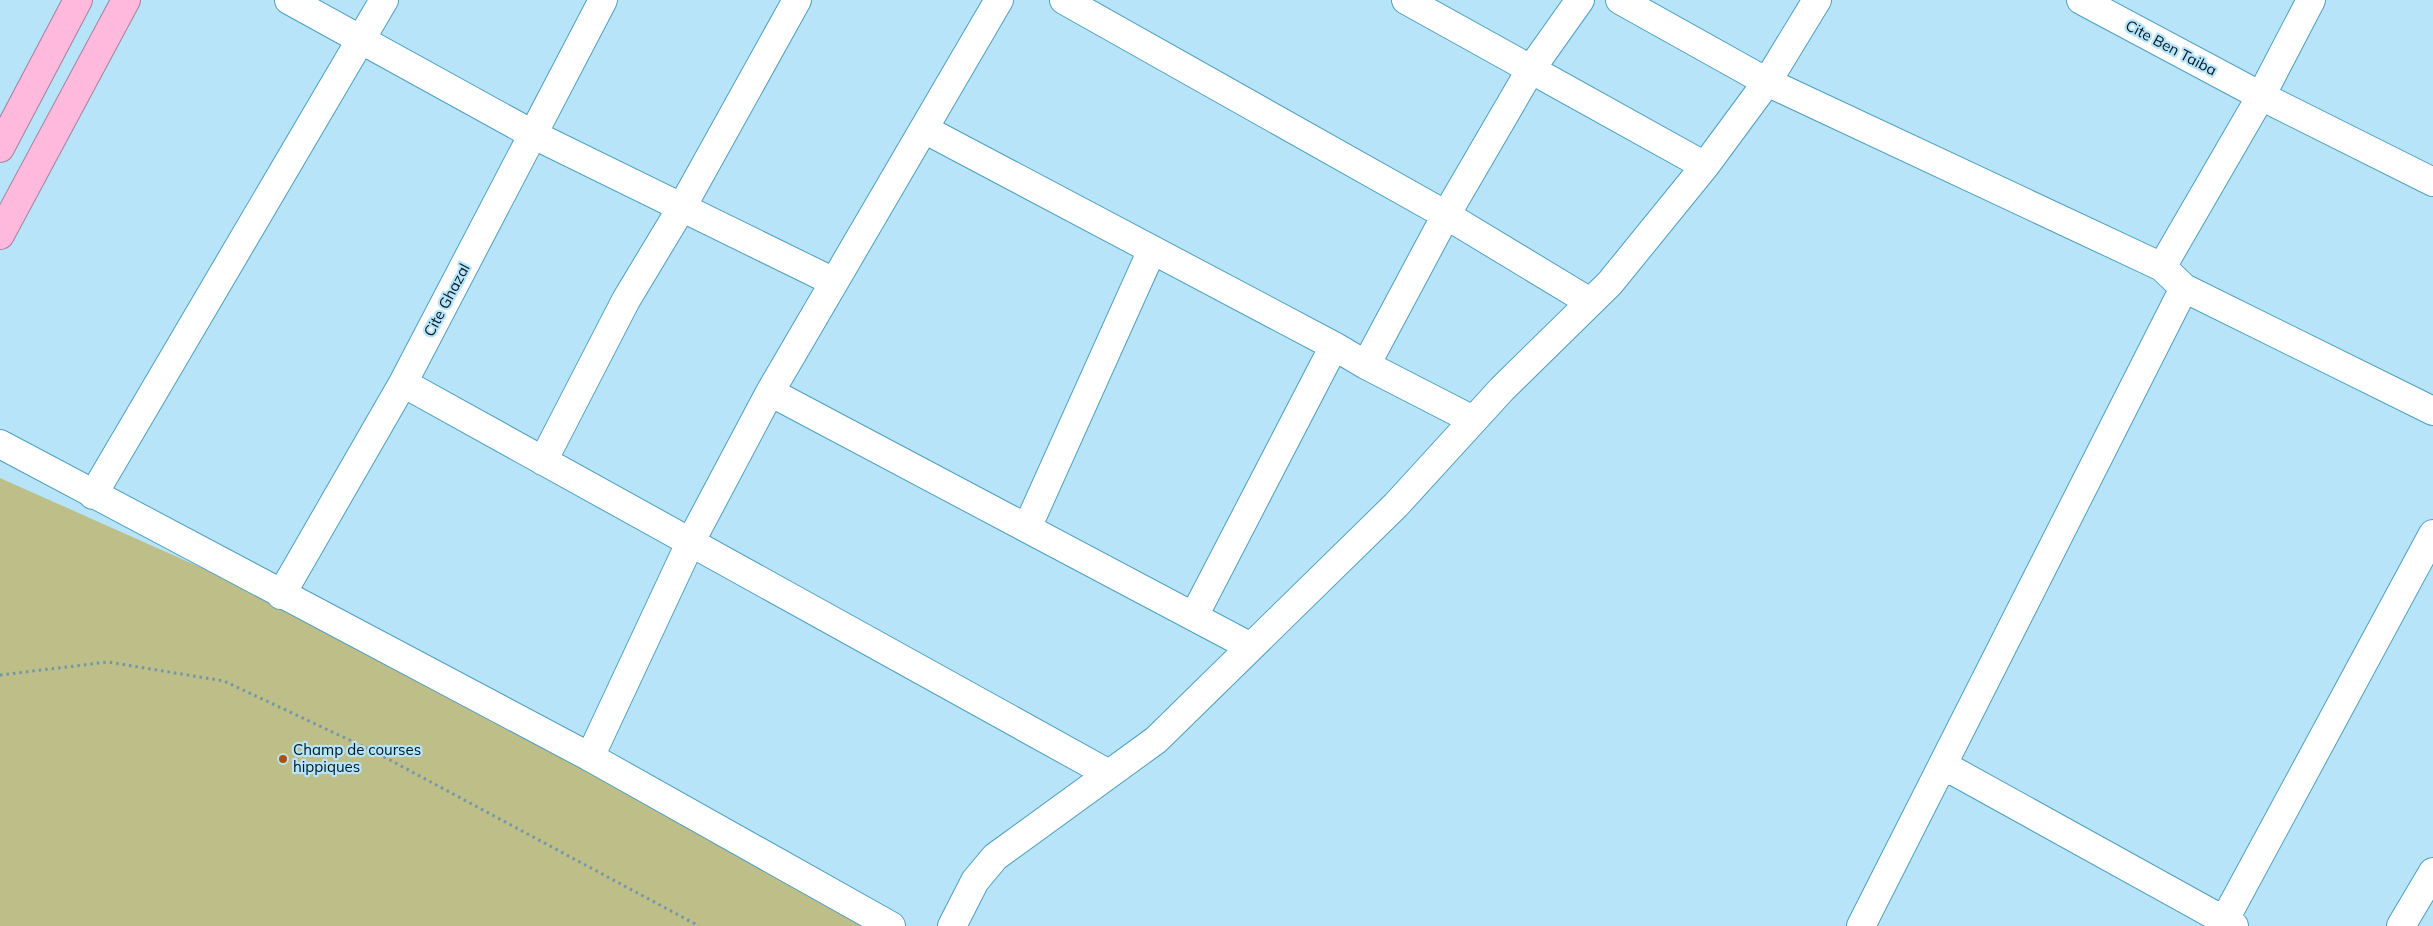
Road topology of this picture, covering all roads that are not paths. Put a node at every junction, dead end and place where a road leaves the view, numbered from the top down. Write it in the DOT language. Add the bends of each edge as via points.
graph roads {
  1 [pos="78,0"];
  2 [pos="126,0"];
  3 [pos="289,0"];
  4 [pos="384,0"];
  5 [pos="603,0"];
  6 [pos="797,0"];
  7 [pos="998,0"];
  8 [pos="1064,0"];
  9 [pos="1406,0"];
  10 [pos="1580,0"];
  11 [pos="1620,0"];
  12 [pos="1817,0"];
  13 [pos="2081,0"];
  14 [pos="2311,0"];
  15 [pos="362,40"];
  16 [pos="1531,69"];
  17 [pos="1767,82"];
  18 [pos="2261,96"];
  19 [pos="924,129"];
  20 [pos="534,135"];
  21 [pos="0,148"];
  22 [pos="1705,166"];
  23 [pos="2433,182"];
  24 [pos="682,207"];
  25 [pos="1446,215"];
  26 [pos="0,235"];
  27 [pos="1152,250"];
  28 [pos="2162,267"];
  29 [pos="834,282"];
  30 [pos="2184,288"];
  31 [pos="1590,302"];
  32 [pos="1334,346"];
  33 [pos="1366,365"];
  34 [pos="403,383"];
  35 [pos="770,392"];
  36 [pos="2433,411"];
  37 [pos="1473,420"];
  38 [pos="0,444"];
  39 [pos="543,461"];
  40 [pos="93,495"];
  41 [pos="1027,528"];
  42 [pos="2433,534"];
  43 [pos="691,541"];
  44 [pos="281,595"];
  45 [pos="1194,616"];
  46 [pos="1251,646"];
  47 [pos="590,756"];
  48 [pos="1943,765"];
  49 [pos="1108,774"];
  50 [pos="2433,872"];
  51 [pos="2229,923"];
  52 [pos="891,926"];
  53 [pos="952,926"];
  54 [pos="1861,926"];
  55 [pos="2401,926"];
  1 -- 21 [label="highway"];
  2 -- 26 [label="highway"];
  3 -- 15 [label="street"];
  4 -- 15 [label="street"];
  5 -- 20 [label="street, Cite Ghazal"];
  6 -- 24 [label="street"];
  7 -- 19 [label="street"];
  8 -- 25 [label="street"];
  9 -- 16 [label="street"];
  10 -- 16 [label="street"];
  11 -- 17 [label="street"];
  12 -- 17 [label="street"];
  13 -- 18 [label="street, Cite Ben Taiba"];
  14 -- 18 [label="street"];
  15 -- 20 [label="street"];
  15 -- 40 [label="street"];
  16 -- 22 [label="street"];
  16 -- 25 [label="street"];
  17 -- 22 [label="street"];
  17 -- 28 [label="street"];
  18 -- 23 [label="street, Cite Ben Taiba"];
  18 -- 28 [label="street"];
  19 -- 27 [label="street"];
  19 -- 29 [label="street"];
  20 -- 24 [label="street"];
  20 -- 34 [label="street, Cite Ghazal"];
  22 -- 31 [label="street" via="1610,283"];
  24 -- 29 [label="street"];
  24 -- 39 [label="street" via="626,300"];
  25 -- 31 [label="street"];
  25 -- 33 [label="street"];
  27 -- 32 [label="street"];
  27 -- 41 [label="street"];
  28 -- 30 [label="street"];
  29 -- 35 [label="street"];
  30 -- 36 [label="street"];
  30 -- 48 [label="street"];
  31 -- 37 [label="street"];
  32 -- 33 [label="street"];
  32 -- 45 [label="street"];
  33 -- 37 [label="street"];
  34 -- 39 [label="street"];
  34 -- 44 [label="street, Cite Ghazal"];
  35 -- 41 [label="street"];
  35 -- 43 [label="street"];
  37 -- 46 [label="street" via="1396,505"];
  38 -- 40 [label="street"];
  39 -- 43 [label="street"];
  40 -- 44 [label="street"];
  41 -- 45 [label="street"];
  42 -- 51 [label="street"];
  43 -- 47 [label="street"];
  43 -- 49 [label="street"];
  44 -- 47 [label="street"];
  45 -- 46 [label="street"];
  46 -- 49 [label="street" via="1156,740"];
  47 -- 52 [label="street"];
  48 -- 51 [label="street"];
  48 -- 54 [label="street"];
  49 -- 53 [label="street" via="995,857 975,881"];
  50 -- 55 [label="street"];
}
